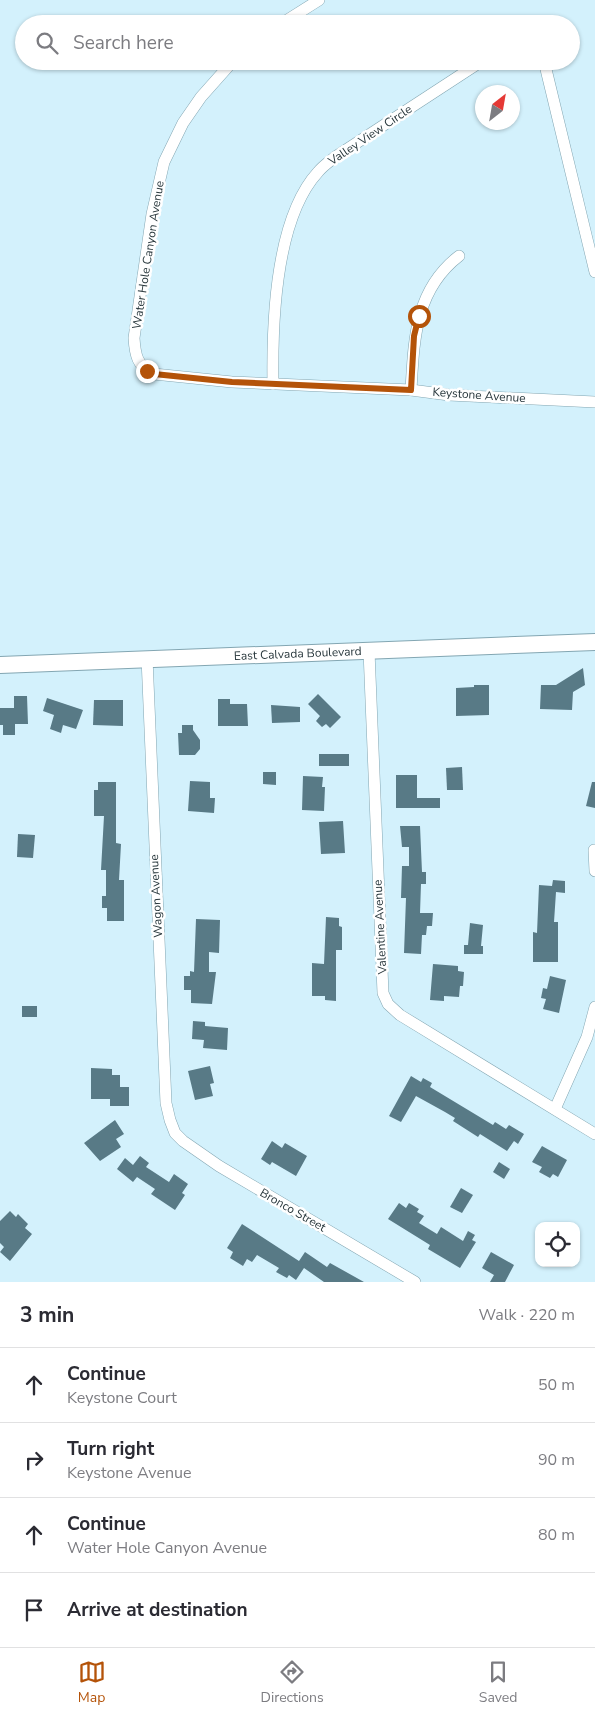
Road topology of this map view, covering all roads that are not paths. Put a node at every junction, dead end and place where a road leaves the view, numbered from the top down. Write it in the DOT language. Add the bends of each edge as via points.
graph roads {
  1 [pos="319,0"];
  2 [pos="295,15"];
  3 [pos="225,70"];
  4 [pos="468,70"];
  5 [pos="546,70"];
  6 [pos="459,256"];
  7 [pos="595,272"];
  8 [pos="273,384"];
  9 [pos="411,390"];
  10 [pos="595,402"];
  11 [pos="595,642"];
  12 [pos="369,651"];
  13 [pos="147,658"];
  14 [pos="0,664"];
  15 [pos="594,850"];
  16 [pos="595,871"];
  17 [pos="595,1007"];
  18 [pos="555,1109"];
  19 [pos="175,1133"];
  20 [pos="595,1134"];
  21 [pos="415,1282"];
  1 -- 2 [label="street"];
  3 -- 8 [label="street, Water Hole Canyon Avenue" via="187,116 164,162 139,296 135,354 139,364 154,374"];
  4 -- 8 [label="street, Valley View Circle" via="335,157 309,184 284,248 272,343"];
  5 -- 7 [label="street"];
  6 -- 9 [label="street" via="441,273 419,316 414,336"];
  8 -- 9 [label="street, Keystone Avenue"];
  9 -- 10 [label="street, Keystone Avenue" via="449,395"];
  11 -- 12 [label="main road, East Calvada Boulevard"];
  12 -- 13 [label="main road, East Calvada Boulevard"];
  12 -- 18 [label="street, Valentine Avenue" via="383,993 388,1004 400,1015"];
  13 -- 14 [label="main road, East Calvada Boulevard"];
  13 -- 19 [label="street, Wagon Avenue" via="166,1103"];
  15 -- 16 [label="street"];
  17 -- 18 [label="street" via="587,1037"];
  18 -- 20 [label="street, Valentine Avenue"];
  19 -- 21 [label="street, Bronco Street" via="219,1166"];
}
